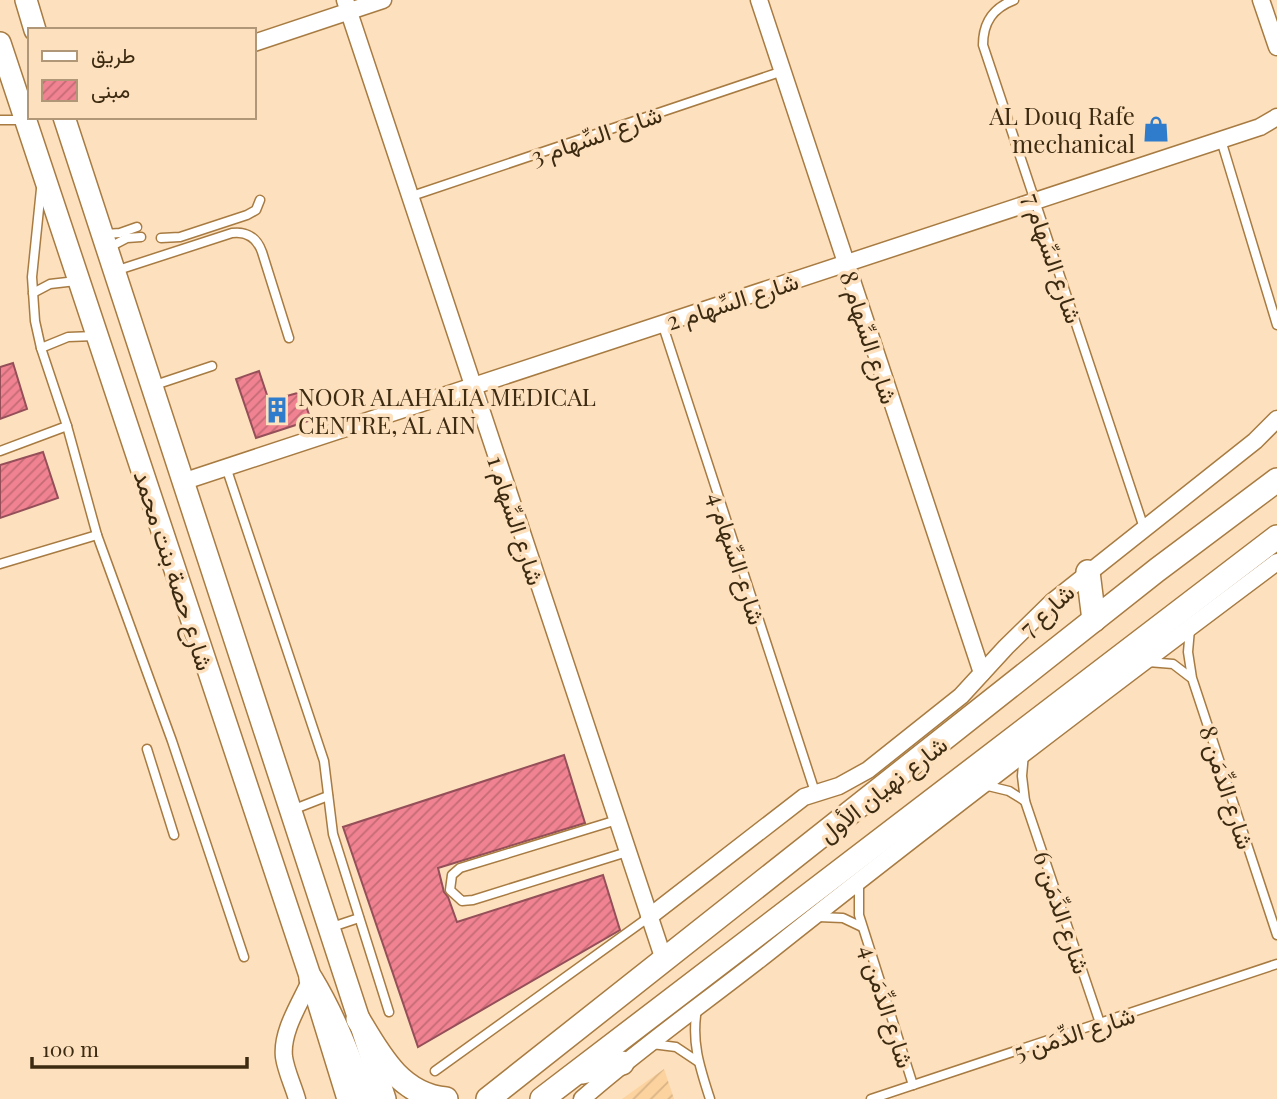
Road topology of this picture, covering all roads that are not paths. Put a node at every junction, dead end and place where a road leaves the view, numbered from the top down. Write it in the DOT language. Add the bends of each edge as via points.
graph roads {
  1 [pos="26,0"];
  2 [pos="383,0"];
  3 [pos="759,0"];
  4 [pos="1014,0"];
  5 [pos="1261,0"];
  6 [pos="347,6"];
  7 [pos="34,28"];
  8 [pos="256,42"];
  9 [pos="0,43"];
  10 [pos="1277,47"];
  11 [pos="783,71"];
  12 [pos="1277,117"];
  13 [pos="0,120"];
  14 [pos="26,120"];
  15 [pos="71,123"];
  16 [pos="1221,140"];
  17 [pos="43,172"];
  18 [pos="409,197"];
  19 [pos="260,200"];
  20 [pos="1034,201"];
  21 [pos="136,228"];
  22 [pos="141,237"];
  23 [pos="161,238"];
  24 [pos="105,241"];
  25 [pos="846,263"];
  26 [pos="115,271"];
  27 [pos="79,282"];
  28 [pos="33,293"];
  29 [pos="662,323"];
  30 [pos="1277,325"];
  31 [pos="97,336"];
  32 [pos="289,338"];
  33 [pos="41,348"];
  34 [pos="212,366"];
  35 [pos="153,386"];
  36 [pos="473,386"];
  37 [pos="1277,419"];
  38 [pos="67,426"];
  39 [pos="0,451"];
  40 [pos="226,467"];
  41 [pos="1277,480"];
  42 [pos="185,481"];
  43 [pos="1144,528"];
  44 [pos="97,535"];
  45 [pos="1277,537"];
  46 [pos="1277,562"];
  47 [pos="0,564"];
  48 [pos="1087,572"];
  49 [pos="1094,620"];
  50 [pos="1191,626"];
  51 [pos="1142,663"];
  52 [pos="982,673"];
  53 [pos="1192,678"];
  54 [pos="147,749"];
  55 [pos="1025,750"];
  56 [pos="981,785"];
  57 [pos="815,792"];
  58 [pos="328,796"];
  59 [pos="1025,801"];
  60 [pos="291,810"];
  61 [pos="617,820"];
  62 [pos="174,835"];
  63 [pos="627,852"];
  64 [pos="860,880"];
  65 [pos="649,917"];
  66 [pos="359,918"];
  67 [pos="812,918"];
  68 [pos="862,927"];
  69 [pos="329,929"];
  70 [pos="1277,935"];
  71 [pos="244,957"];
  72 [pos="664,960"];
  73 [pos="1277,964"];
  74 [pos="311,979"];
  75 [pos="697,1009"];
  76 [pos="389,1012"];
  77 [pos="358,1019"];
  78 [pos="1100,1023"];
  79 [pos="649,1044"];
  80 [pos="698,1062"];
  81 [pos="622,1063"];
  82 [pos="435,1071"];
  83 [pos="575,1073"];
  84 [pos="913,1085"];
  85 [pos="297,1099"];
  86 [pos="348,1099"];
  87 [pos="364,1099"];
  88 [pos="385,1099"];
  89 [pos="446,1099"];
  90 [pos="480,1099"];
  91 [pos="488,1099"];
  92 [pos="542,1099"];
  93 [pos="582,1099"];
  94 [pos="710,1099"];
  95 [pos="871,1099"];
  1 -- 7 [label="street"];
  2 -- 6 [label="street"];
  3 -- 11 [label="street, شارع السِّهام 8"];
  4 -- 20 [label="lane, شارع السِّهام 7" via="990,17 983,45"];
  5 -- 10 [label="street"];
  6 -- 8 [label="street"];
  6 -- 18 [label="street, شارع السِّهام 1"];
  9 -- 14 [label="street, شارع حصة بنت محمد"];
  11 -- 18 [label="lane, شارع السِّهام 3"];
  11 -- 25 [label="street, شارع السِّهام 8"];
  12 -- 16 [label="street, شارع السِّهام 2"];
  13 -- 14 [label="lane"];
  14 -- 17 [label="street, شارع حصة بنت محمد"];
  15 -- 24 [label="street, شارع حصة بنت محمد"];
  16 -- 20 [label="street, شارع السِّهام 2"];
  16 -- 30 [label="lane"];
  17 -- 27 [label="street, شارع حصة بنت محمد"];
  17 -- 28 [label="lane"];
  18 -- 36 [label="street, شارع السِّهام 1"];
  19 -- 23 [label="lane" via="256,210 247,215 180,237"];
  20 -- 25 [label="street, شارع السِّهام 2"];
  20 -- 43 [label="lane, شارع السِّهام 7"];
  21 -- 24 [label="lane"];
  22 -- 24 [label="lane"];
  24 -- 26 [label="street, شارع حصة بنت محمد"];
  25 -- 29 [label="street, شارع السِّهام 2"];
  25 -- 52 [label="street, شارع السِّهام 8"];
  26 -- 32 [label="lane" via="232,233 248,235 260,247"];
  26 -- 35 [label="street, شارع حصة بنت محمد"];
  27 -- 28 [label="lane" via="50,284"];
  27 -- 31 [label="street, شارع حصة بنت محمد"];
  28 -- 33 [label="lane"];
  29 -- 36 [label="street, شارع السِّهام 2"];
  29 -- 57 [label="lane, شارع السِّهام 4"];
  31 -- 33 [label="lane" via="68,337"];
  31 -- 74 [label="street, شارع حصة بنت محمد"];
  33 -- 38 [label="lane"];
  34 -- 35 [label="lane"];
  35 -- 42 [label="street, شارع حصة بنت محمد"];
  36 -- 40 [label="street, شارع السِّهام 2"];
  36 -- 61 [label="street, شارع السِّهام 1"];
  37 -- 43 [label="street, شارع 7"];
  38 -- 39 [label="lane"];
  38 -- 44 [label="lane"];
  40 -- 42 [label="street, شارع السِّهام 2"];
  40 -- 58 [label="lane" via="324,761"];
  41 -- 49 [label="main road, شارع نهيان الأول"];
  42 -- 60 [label="street, شارع حصة بنت محمد"];
  43 -- 48 [label="street, شارع 7"];
  44 -- 47 [label="lane"];
  44 -- 71 [label="lane"];
  45 -- 83 [label="main road, شارع نهيان الأول"];
  46 -- 50 [label="street"];
  48 -- 49 [label="main road"];
  48 -- 52 [label="street, شارع 7"];
  49 -- 72 [label="main road, شارع نهيان الأول"];
  50 -- 51 [label="street"];
  50 -- 53 [label="lane, شارع الدِّمَن 8"];
  51 -- 53 [label="lane" via="1166,662"];
  51 -- 55 [label="street"];
  52 -- 57 [label="street, شارع 7" via="961,696 868,770 839,786"];
  53 -- 70 [label="lane, شارع الدِّمَن 8"];
  54 -- 62 [label="lane"];
  55 -- 56 [label="street"];
  55 -- 59 [label="lane, شارع الدِّمَن 6"];
  56 -- 59 [label="lane" via="1000,788"];
  56 -- 64 [label="street"];
  57 -- 65 [label="street, شارع 7"];
  58 -- 60 [label="lane"];
  58 -- 66 [label="lane" via="333,834"];
  59 -- 78 [label="lane, شارع الدِّمَن 6"];
  60 -- 69 [label="street, شارع حصة بنت محمد"];
  61 -- 63 [label="street, شارع السِّهام 1"];
  61 -- 63 [label="lane" via="460,868 452,875 450,890 462,901 472,900"];
  63 -- 65 [label="street, شارع السِّهام 1"];
  64 -- 67 [label="street"];
  64 -- 68 [label="lane, شارع الدِّمَن 4"];
  65 -- 72 [label="street, شارع السِّهام 1"];
  65 -- 82 [label="lane"];
  66 -- 69 [label="lane"];
  66 -- 76 [label="lane"];
  67 -- 68 [label="lane, شارع الدِّمَن 4" via="843,918"];
  67 -- 75 [label="street"];
  68 -- 84 [label="lane, شارع الدِّمَن 4"];
  69 -- 77 [label="street, شارع حصة بنت محمد"];
  72 -- 91 [label="main road, شارع نهيان الأول"];
  73 -- 78 [label="lane, شارع الدِّمَن 5"];
  74 -- 85 [label="street" via="284,1047"];
  74 -- 86 [label="street, شارع حصة بنت محمد"];
  74 -- 87 [label="main road" via="330,1009"];
  75 -- 79 [label="street"];
  75 -- 80 [label="lane" via="694,1041"];
  77 -- 88 [label="street, شارع حصة بنت محمد"];
  77 -- 89 [label="main road" via="395,1075 414,1089"];
  78 -- 84 [label="lane, شارع الدِّمَن 5"];
  79 -- 80 [label="lane" via="676,1047"];
  79 -- 81 [label="street"];
  80 -- 94 [label="lane"];
  81 -- 83 [label="main road"];
  81 -- 93 [label="street"];
  83 -- 92 [label="main road, شارع نهيان الأول"];
  84 -- 95 [label="lane, شارع الدِّمَن 5"];
  90 -- 91 [label="main road"];
}
